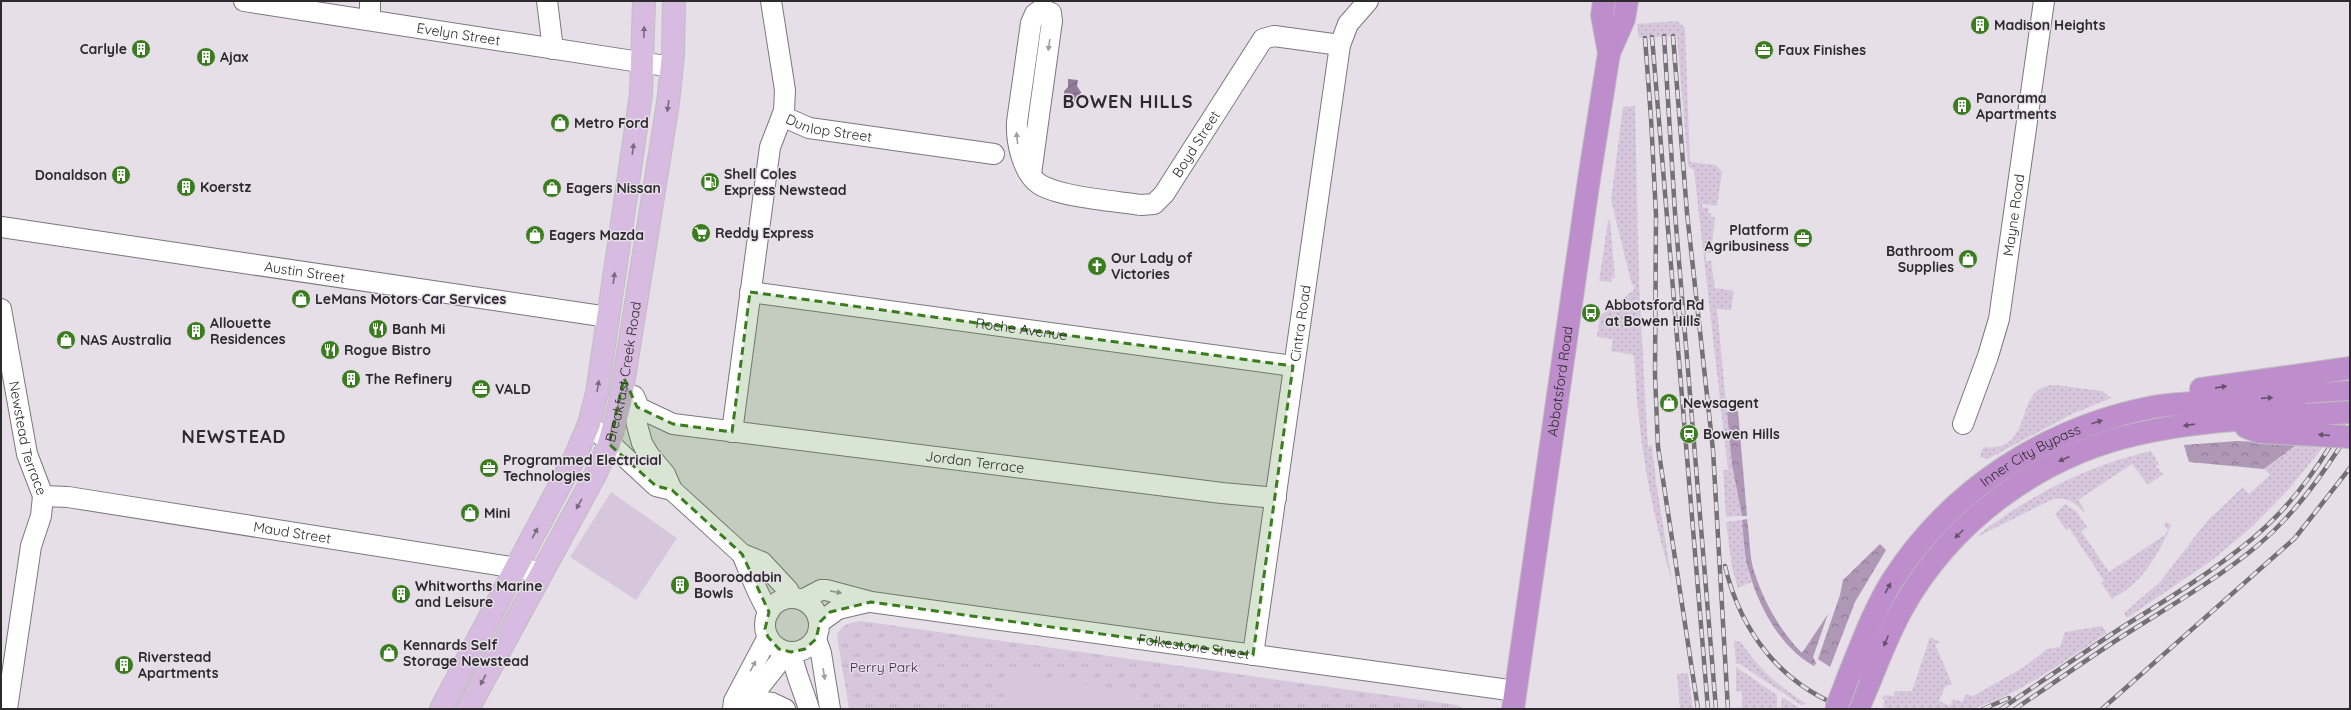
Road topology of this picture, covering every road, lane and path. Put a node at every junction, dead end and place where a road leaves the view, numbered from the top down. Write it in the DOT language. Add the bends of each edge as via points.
graph roads {
  1 [pos="244,1"];
  2 [pos="548,1"];
  3 [pos="644,1"];
  4 [pos="674,1"];
  5 [pos="771,1"];
  6 [pos="1368,1"];
  7 [pos="1604,1"];
  8 [pos="1627,1"];
  9 [pos="2044,1"];
  10 [pos="370,10"];
  11 [pos="1340,45"];
  12 [pos="553,49"];
  13 [pos="1609,53"];
  14 [pos="642,63"];
  15 [pos="672,67"];
  16 [pos="782,116"];
  17 [pos="994,154"];
  18 [pos="1031,174"];
  19 [pos="1,227"];
  20 [pos="750,292"];
  21 [pos="1,309"];
  22 [pos="608,316"];
  23 [pos="1293,366"];
  24 [pos="2350,368"];
  25 [pos="624,378"];
  26 [pos="2350,392"];
  27 [pos="2159,406"];
  28 [pos="637,407"];
  29 [pos="2350,412"];
  30 [pos="589,424"];
  31 [pos="1963,424"];
  32 [pos="2302,425"];
  33 [pos="732,432"];
  34 [pos="2350,437"];
  35 [pos="609,444"];
  36 [pos="672,490"];
  37 [pos="43,496"];
  38 [pos="1276,498"];
  39 [pos="742,554"];
  40 [pos="516,567"];
  41 [pos="542,572"];
  42 [pos="797,599"];
  43 [pos="871,602"];
  44 [pos="769,612"];
  45 [pos="818,630"];
  46 [pos="768,637"];
  47 [pos="789,652"];
  48 [pos="1253,655"];
  49 [pos="1859,679"];
  50 [pos="1514,700"];
  51 [pos="741,706"];
  52 [pos="7,709"];
  53 [pos="441,709"];
  54 [pos="468,709"];
  55 [pos="785,709"];
  56 [pos="809,709"];
  57 [pos="830,709"];
  58 [pos="1836,709"];
  59 [pos="1858,709"];
  1 -- 10 [label="street, Evelyn Street"];
  2 -- 12 [label="street"];
  14 -- 3 [label="main road, Breakfast Creek Road, one-way"];
  4 -- 15 [label="main road, Breakfast Creek Road"];
  5 -- 16 [label="street, Dunlop Street" via="786,90 786,104"];
  6 -- 11 [label="street, Cintra Road" via="1348,24"];
  7 -- 13 [label="highway, Abbotsford Road" via="1602,15"];
  8 -- 13 [label="highway, Abbotsford Road" via="1624,19"];
  9 -- 31 [label="street, Mayne Road" via="1997,326"];
  10 -- 12 [label="street, Evelyn Street"];
  11 -- 18 [label="street, Boyd Street" via="1274,36 1263,39 1164,194 1154,204 1141,205 1059,192 1038,183"];
  11 -- 23 [label="street, Cintra Road"];
  12 -- 14 [label="street, Evelyn Street"];
  13 -- 50 [label="highway, Abbotsford Road"];
  14 -- 15 [label="street, Evelyn Street"];
  22 -- 14 [label="main road, Breakfast Creek Road, one-way" via="641,94"];
  15 -- 25 [label="main road, Breakfast Creek Road, one-way"];
  16 -- 17 [label="street, Dunlop Street" via="809,128"];
  16 -- 20 [label="street" via="770,147"];
  18 -- 18 [label="street, Boyd Street, one-way" via="1018,146 1016,122 1031,24 1039,10 1045,9 1051,13 1052,22"];
  19 -- 22 [label="street, Austin Street"];
  20 -- 23 [label="street, Roche Avenue"];
  20 -- 33 [label="street"];
  21 -- 37 [label="street, Newstead Terrace" via="29,464 38,479"];
  30 -- 22 [label="main road, Breakfast Creek Road, one-way" via="597,393"];
  23 -- 38 [label="street, Cintra Road"];
  27 -- 24 [label="highway, one-way" via="2178,392"];
  25 -- 28 [label="street"];
  25 -- 35 [label="main road, Breakfast Creek Road"];
  27 -- 26 [label="highway, Inner City Bypass, one-way"];
  49 -- 27 [label="highway, Inner City Bypass, one-way" via="1877,609 1911,554 1954,507 1996,473 2043,444 2093,423"];
  28 -- 33 [label="street, Jordan Terrace" via="673,424"];
  28 -- 36 [label="street" via="637,425 642,443 665,474"];
  29 -- 32 [label="highway, Inner City Bypass, bridge"];
  30 -- 35 [label="street"];
  40 -- 30 [label="main road, Breakfast Creek Road, one-way" via="576,455"];
  34 -- 32 [label="highway, one-way, bridge"];
  32 -- 49 [label="highway, Inner City Bypass, one-way" via="2228,421 2138,434 2085,450 2035,475 1990,505 1952,541 1917,584 1888,637"];
  33 -- 38 [label="street, Jordan Terrace"];
  35 -- 36 [label="street" via="656,486"];
  35 -- 41 [label="main road, Breakfast Creek Road, one-way"];
  36 -- 39 [label="street"];
  37 -- 40 [label="street, Maud Street"];
  37 -- 52 [label="street, Newstead Terrace" via="41,516 31,546"];
  38 -- 48 [label="street, Cintra Road"];
  39 -- 42 [label="street" via="762,562"];
  39 -- 44 [label="street" via="762,602"];
  40 -- 41 [label="street, Maud Street"];
  40 -- 53 [label="main road, Breakfast Creek Road"];
  41 -- 54 [label="main road, Breakfast Creek Road, one-way"];
  42 -- 43 [label="street, Folkestone Street, one-way" via="826,590"];
  42 -- 44 [label="street" via="782,600"];
  42 -- 45 [label="street" via="814,608"];
  43 -- 45 [label="street, Folkestone Street" via="838,609"];
  43 -- 48 [label="street, Folkestone Street"];
  44 -- 46 [label="street" via="766,620"];
  45 -- 47 [label="street" via="805,649"];
  45 -- 57 [label="street, one-way"];
  46 -- 47 [label="street" via="779,649"];
  51 -- 46 [label="street, one-way" via="734,702"];
  47 -- 51 [label="street"];
  47 -- 56 [label="street" via="794,669 801,679"];
  48 -- 50 [label="street, Folkestone Street"];
  49 -- 58 [label="highway, Inner City Bypass, bridge"];
  49 -- 59 [label="highway, Inner City Bypass"];
  51 -- 55 [label="street" via="772,703"];
}
